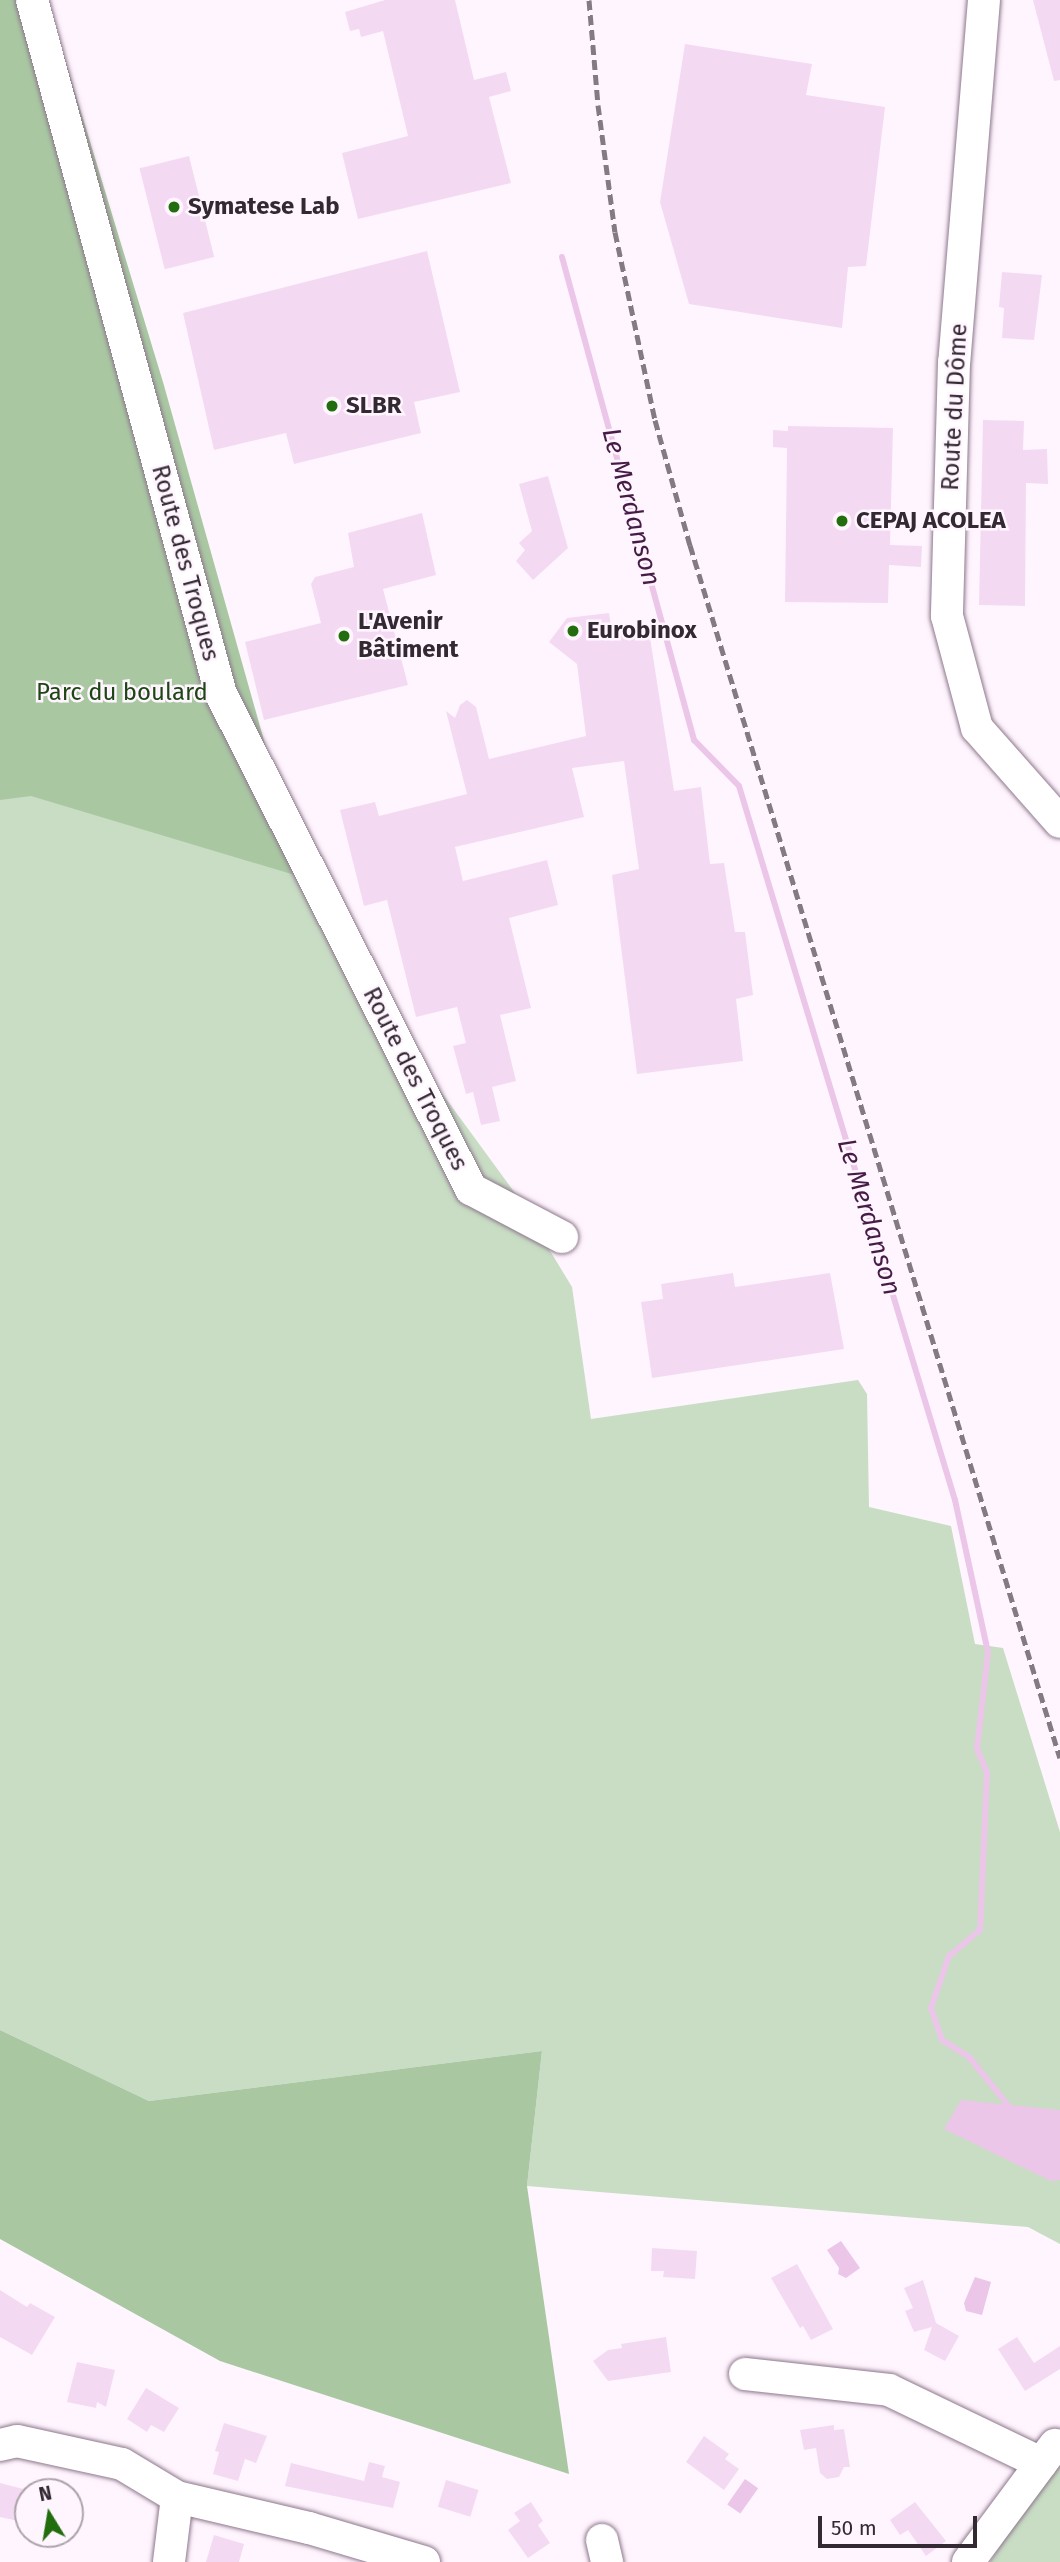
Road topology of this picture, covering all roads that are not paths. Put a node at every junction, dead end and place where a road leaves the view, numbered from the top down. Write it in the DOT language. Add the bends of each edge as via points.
graph roads {
  1 [pos="32,0"];
  2 [pos="984,0"];
  3 [pos="1060,822"];
  4 [pos="562,1237"];
  5 [pos="744,2374"];
  6 [pos="0,2445"];
  7 [pos="177,2497"];
  8 [pos="169,2562"];
  9 [pos="424,2562"];
  10 [pos="968,2562"];
  1 -- 4 [label="street, Route des Troques" via="221,694 471,1189"];
  2 -- 3 [label="street, Route du Dôme" via="954,362 947,616 977,728"];
  5 -- 10 [label="street" via="889,2389 1048,2454"];
  6 -- 7 [label="street" via="17,2441 122,2464"];
  7 -- 8 [label="street"];
  7 -- 9 [label="street" via="309,2528"];
}
